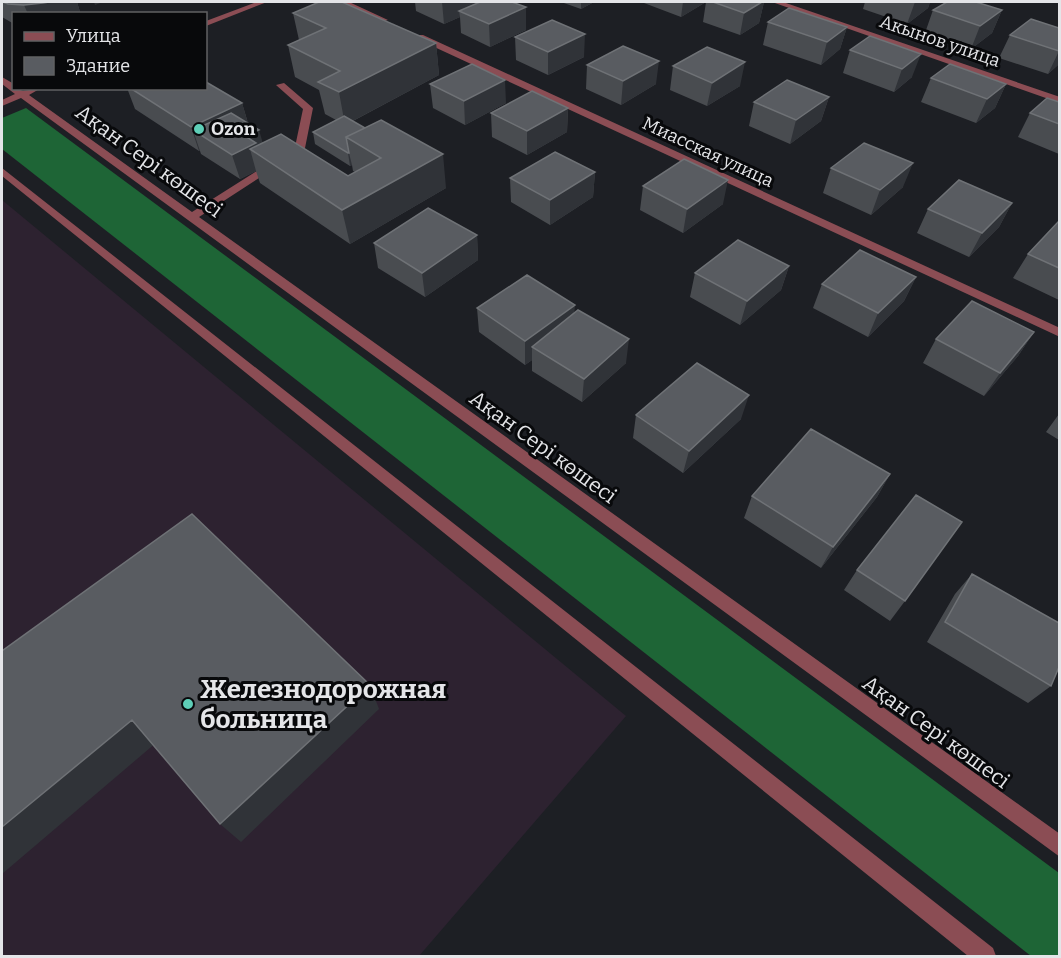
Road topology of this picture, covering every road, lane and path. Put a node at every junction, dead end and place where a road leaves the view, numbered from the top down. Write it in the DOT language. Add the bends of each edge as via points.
graph roads {
  1 [pos="263,2"];
  2 [pos="343,2"];
  3 [pos="776,2"];
  4 [pos="207,24"];
  5 [pos="398,27"];
  6 [pos="408,32"];
  7 [pos="281,85"];
  8 [pos="15,90"];
  9 [pos="32,90"];
  10 [pos="21,95"];
  11 [pos="1059,100"];
  12 [pos="2,103"];
  13 [pos="2,171"];
  14 [pos="191,218"];
  15 [pos="1059,333"];
  16 [pos="1059,848"];
  17 [pos="985,957"];
  1 -- 4 [label="street"];
  2 -- 5 [label="street"];
  3 -- 11 [label="street, Акынов улица"];
  6 -- 15 [label="street, Миасская улица"];
  7 -- 14 [label="street" via="308,108 300,148"];
  8 -- 10 [label="street, Ақан Сері көшесі"];
  9 -- 10 [label="street"];
  10 -- 12 [label="street"];
  10 -- 14 [label="street, Ақан Сері көшесі"];
  13 -- 17 [label="street"];
  14 -- 16 [label="street, Ақан Сері көшесі"];
}
